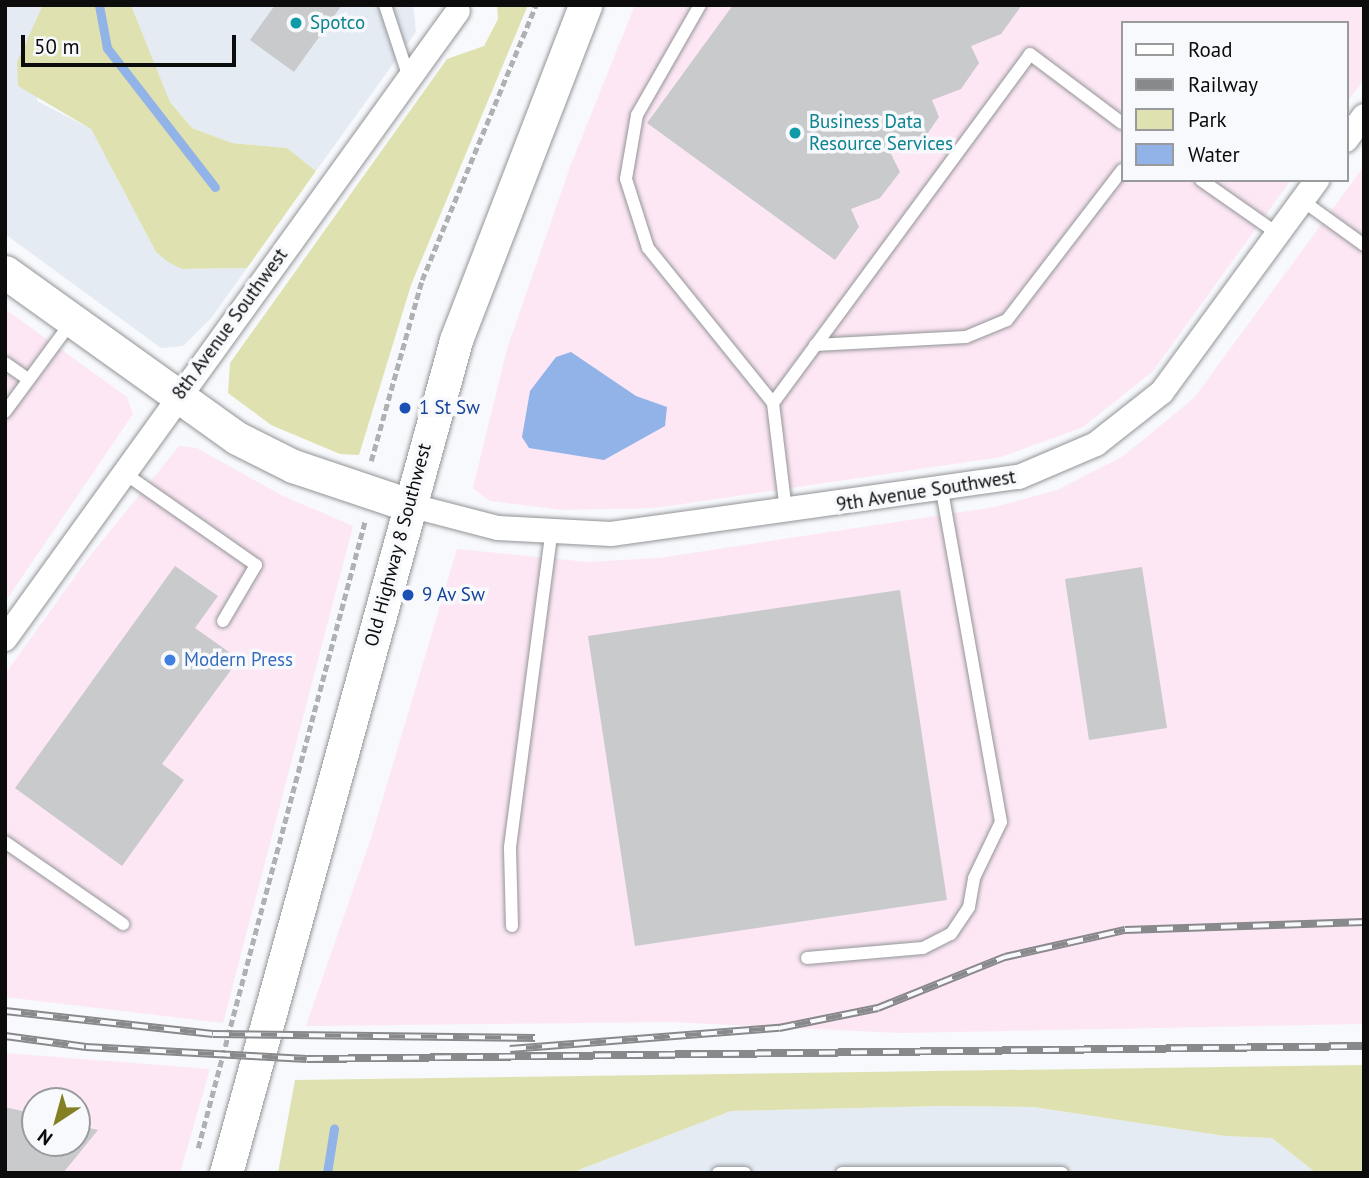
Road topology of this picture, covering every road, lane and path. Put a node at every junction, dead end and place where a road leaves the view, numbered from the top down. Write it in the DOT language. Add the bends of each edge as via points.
graph roads {
  1 [pos="386,5"];
  2 [pos="536,5"];
  3 [pos="584,5"];
  4 [pos="700,5"];
  5 [pos="458,11"];
  6 [pos="408,75"];
  7 [pos="1364,116"];
  8 [pos="1120,121"];
  9 [pos="1348,137"];
  10 [pos="1120,173"];
  11 [pos="1204,182"];
  12 [pos="1316,182"];
  13 [pos="1303,201"];
  14 [pos="1278,234"];
  15 [pos="1364,245"];
  16 [pos="5,272"];
  17 [pos="72,321"];
  18 [pos="815,345"];
  19 [pos="5,363"];
  20 [pos="29,380"];
  21 [pos="177,399"];
  22 [pos="773,403"];
  23 [pos="5,412"];
  24 [pos="124,473"];
  25 [pos="942,490"];
  26 [pos="372,494"];
  27 [pos="409,505"];
  28 [pos="786,513"];
  29 [pos="551,534"];
  30 [pos="223,621"];
  31 [pos="5,639"];
  32 [pos="5,842"];
  33 [pos="122,924"];
  34 [pos="512,926"];
  35 [pos="807,958"];
  36 [pos="195,1160"];
  37 [pos="226,1173"];
  38 [pos="718,1173"];
  39 [pos="745,1173"];
  40 [pos="842,1173"];
  41 [pos="1062,1173"];
  1 -- 6 [label="lane"];
  2 -- 26 [label="path" via="422,280 371,450"];
  3 -- 27 [label="street, Old Highway 8 Southwest" via="456,340"];
  4 -- 22 [label="lane" via="637,115 626,179 648,248"];
  5 -- 6 [label="street, 8th Avenue Southwest"];
  6 -- 21 [label="street, 8th Avenue Southwest"];
  7 -- 9 [label="street"];
  8 -- 18 [label="lane" via="1030,54"];
  10 -- 18 [label="lane" via="1007,320 966,337"];
  11 -- 14 [label="lane"];
  12 -- 13 [label="street, 9th Avenue Southwest"];
  13 -- 14 [label="street, 9th Avenue Southwest"];
  13 -- 15 [label="lane"];
  14 -- 25 [label="street, 9th Avenue Southwest" via="1189,358 1131,420 1097,444 1019,477"];
  16 -- 17 [label="street"];
  17 -- 20 [label="lane"];
  17 -- 21 [label="street"];
  18 -- 22 [label="lane"];
  19 -- 20 [label="lane"];
  20 -- 23 [label="lane"];
  21 -- 24 [label="street, 8th Avenue Southwest"];
  21 -- 26 [label="street" via="293,466"];
  22 -- 28 [label="lane"];
  24 -- 30 [label="lane" via="256,565"];
  24 -- 31 [label="street, 8th Avenue Southwest"];
  25 -- 28 [label="street, 9th Avenue Southwest"];
  25 -- 35 [label="lane" via="1001,822 974,878 969,907 951,934 923,948"];
  26 -- 27 [label="street"];
  26 -- 36 [label="path"];
  27 -- 29 [label="street, 9th Avenue Southwest" via="455,519"];
  27 -- 37 [label="street, Old Highway 8 Southwest"];
  28 -- 29 [label="street, 9th Avenue Southwest" via="663,530"];
  29 -- 34 [label="lane" via="510,846"];
  32 -- 33 [label="lane"];
  38 -- 39 [label="lane"];
  40 -- 41 [label="lane"];
}
